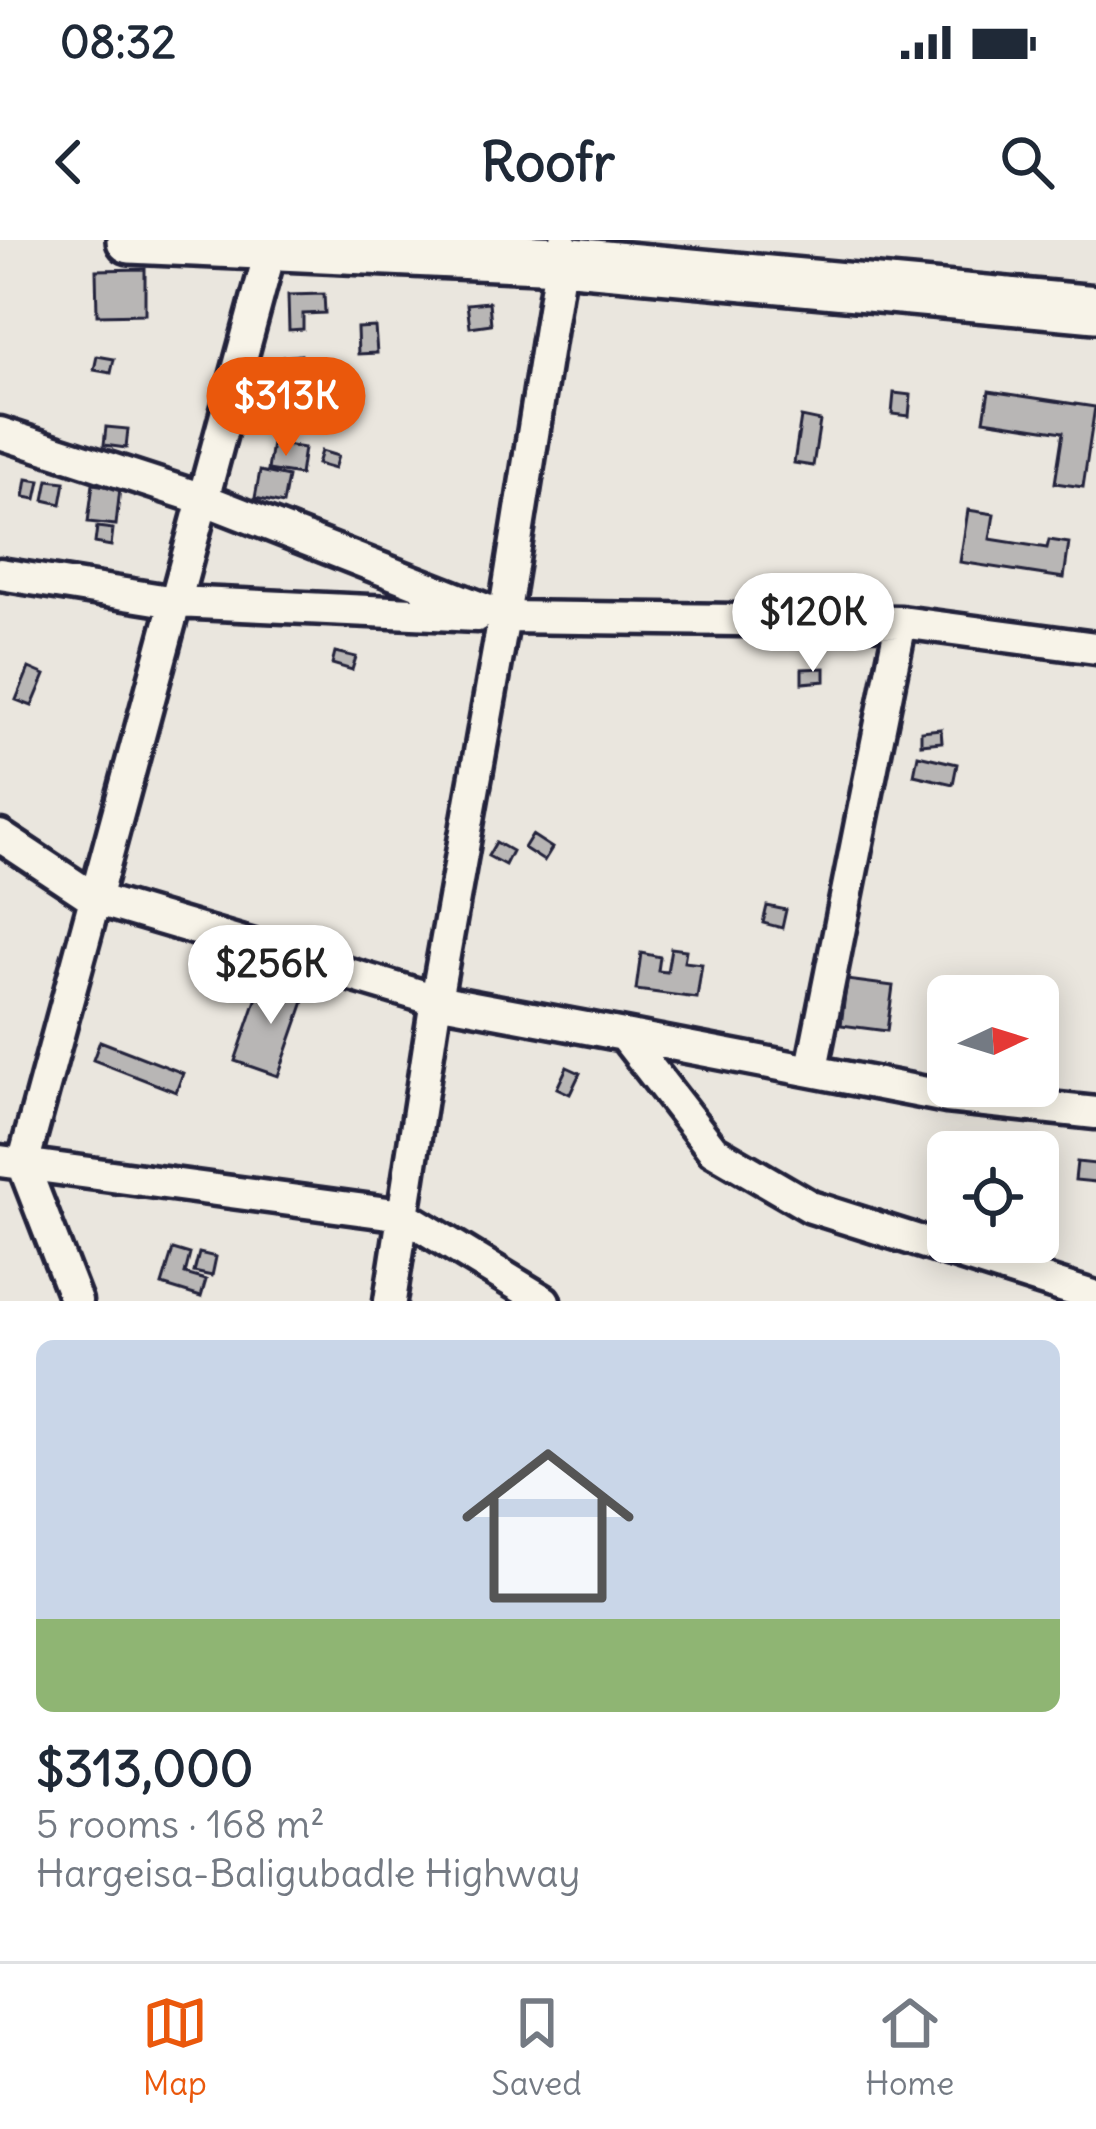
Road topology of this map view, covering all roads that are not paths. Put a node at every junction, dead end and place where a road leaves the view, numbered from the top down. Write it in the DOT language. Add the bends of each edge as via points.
graph roads {
  1 [pos="130,240"];
  2 [pos="271,248"];
  3 [pos="563,250"];
  4 [pos="1096,310"];
  5 [pos="0,433"];
  6 [pos="203,499"];
  7 [pos="0,574"];
  8 [pos="175,602"];
  9 [pos="504,617"];
  10 [pos="901,622"];
  11 [pos="1096,648"];
  12 [pos="0,836"];
  13 [pos="95,899"];
  14 [pos="436,1000"];
  15 [pos="624,1035"];
  16 [pos="812,1068"];
  17 [pos="1096,1113"];
  18 [pos="12,1162"];
  19 [pos="404,1215"];
  20 [pos="1096,1297"];
  21 [pos="76,1301"];
  22 [pos="390,1301"];
  23 [pos="544,1301"];
  1 -- 2 [label="highway"];
  2 -- 3 [label="highway"];
  2 -- 6 [label="street"];
  3 -- 4 [label="highway"];
  3 -- 9 [label="street"];
  5 -- 6 [label="street"];
  6 -- 8 [label="street"];
  6 -- 9 [label="street"];
  7 -- 8 [label="street"];
  8 -- 9 [label="street"];
  8 -- 13 [label="street"];
  9 -- 10 [label="street"];
  9 -- 14 [label="street"];
  10 -- 11 [label="street"];
  10 -- 16 [label="street"];
  12 -- 13 [label="street"];
  13 -- 14 [label="street"];
  13 -- 18 [label="street"];
  14 -- 15 [label="street"];
  14 -- 19 [label="street"];
  15 -- 16 [label="street"];
  15 -- 20 [label="street" via="713,1150 811,1207"];
  16 -- 17 [label="street" via="947,1096"];
  18 -- 19 [label="street"];
  18 -- 21 [label="street"];
  19 -- 22 [label="street"];
  19 -- 23 [label="street"];
}
